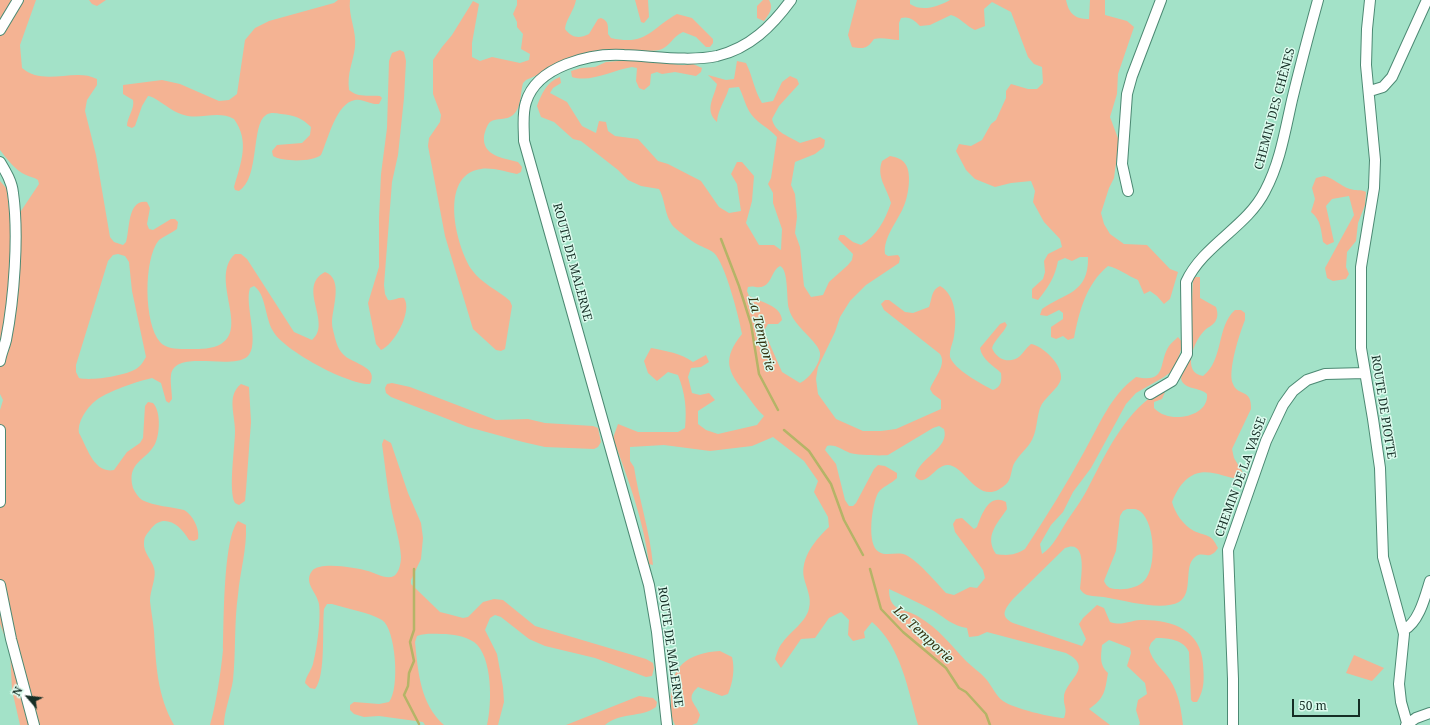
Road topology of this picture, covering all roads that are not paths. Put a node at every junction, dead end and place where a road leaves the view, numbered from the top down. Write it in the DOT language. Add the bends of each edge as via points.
graph roads {
  1 [pos="18,0"];
  2 [pos="791,0"];
  3 [pos="1161,0"];
  4 [pos="1318,0"];
  5 [pos="1370,0"];
  6 [pos="1427,0"];
  7 [pos="0,30"];
  8 [pos="1370,90"];
  9 [pos="0,162"];
  10 [pos="1128,191"];
  11 [pos="0,361"];
  12 [pos="1364,374"];
  13 [pos="1150,394"];
  14 [pos="0,430"];
  15 [pos="0,502"];
  16 [pos="1430,581"];
  17 [pos="0,585"];
  18 [pos="1404,630"];
  19 [pos="1430,713"];
  20 [pos="1407,724"];
  21 [pos="34,725"];
  22 [pos="666,725"];
  23 [pos="1232,725"];
  1 -- 7 [label="street"];
  2 -- 22 [label="street, ROUTE DE MALERNE" via="776,20 755,38 725,54 679,58 622,54 586,59 555,68 541,78 531,90 526,102 524,141 649,585 657,632"];
  3 -- 10 [label="street" via="1127,94 1122,164"];
  4 -- 13 [label="street, CHEMIN DES CHÊNES" via="1302,55 1278,160 1265,191 1253,209 1190,272 1186,282 1187,354 1172,381"];
  5 -- 8 [label="street, ROUTE DE PIOTTE" via="1366,65"];
  6 -- 8 [label="street" via="1392,77 1383,87"];
  8 -- 12 [label="street, ROUTE DE PIOTTE" via="1375,160 1374,188 1361,267 1360,335"];
  9 -- 11 [label="street" via="13,193 15,237 11,306"];
  12 -- 18 [label="street, ROUTE DE PIOTTE" via="1380,468 1383,557"];
  12 -- 23 [label="street, CHEMIN DE LA VASSE" via="1325,374 1307,380 1293,391 1283,405 1266,441 1228,550 1233,679"];
  14 -- 15 [label="street"];
  16 -- 18 [label="street" via="1417,615"];
  17 -- 21 [label="street" via="11,639"];
  18 -- 20 [label="street, ROUTE DE PIOTTE" via="1399,684"];
  19 -- 20 [label="street"];
}
